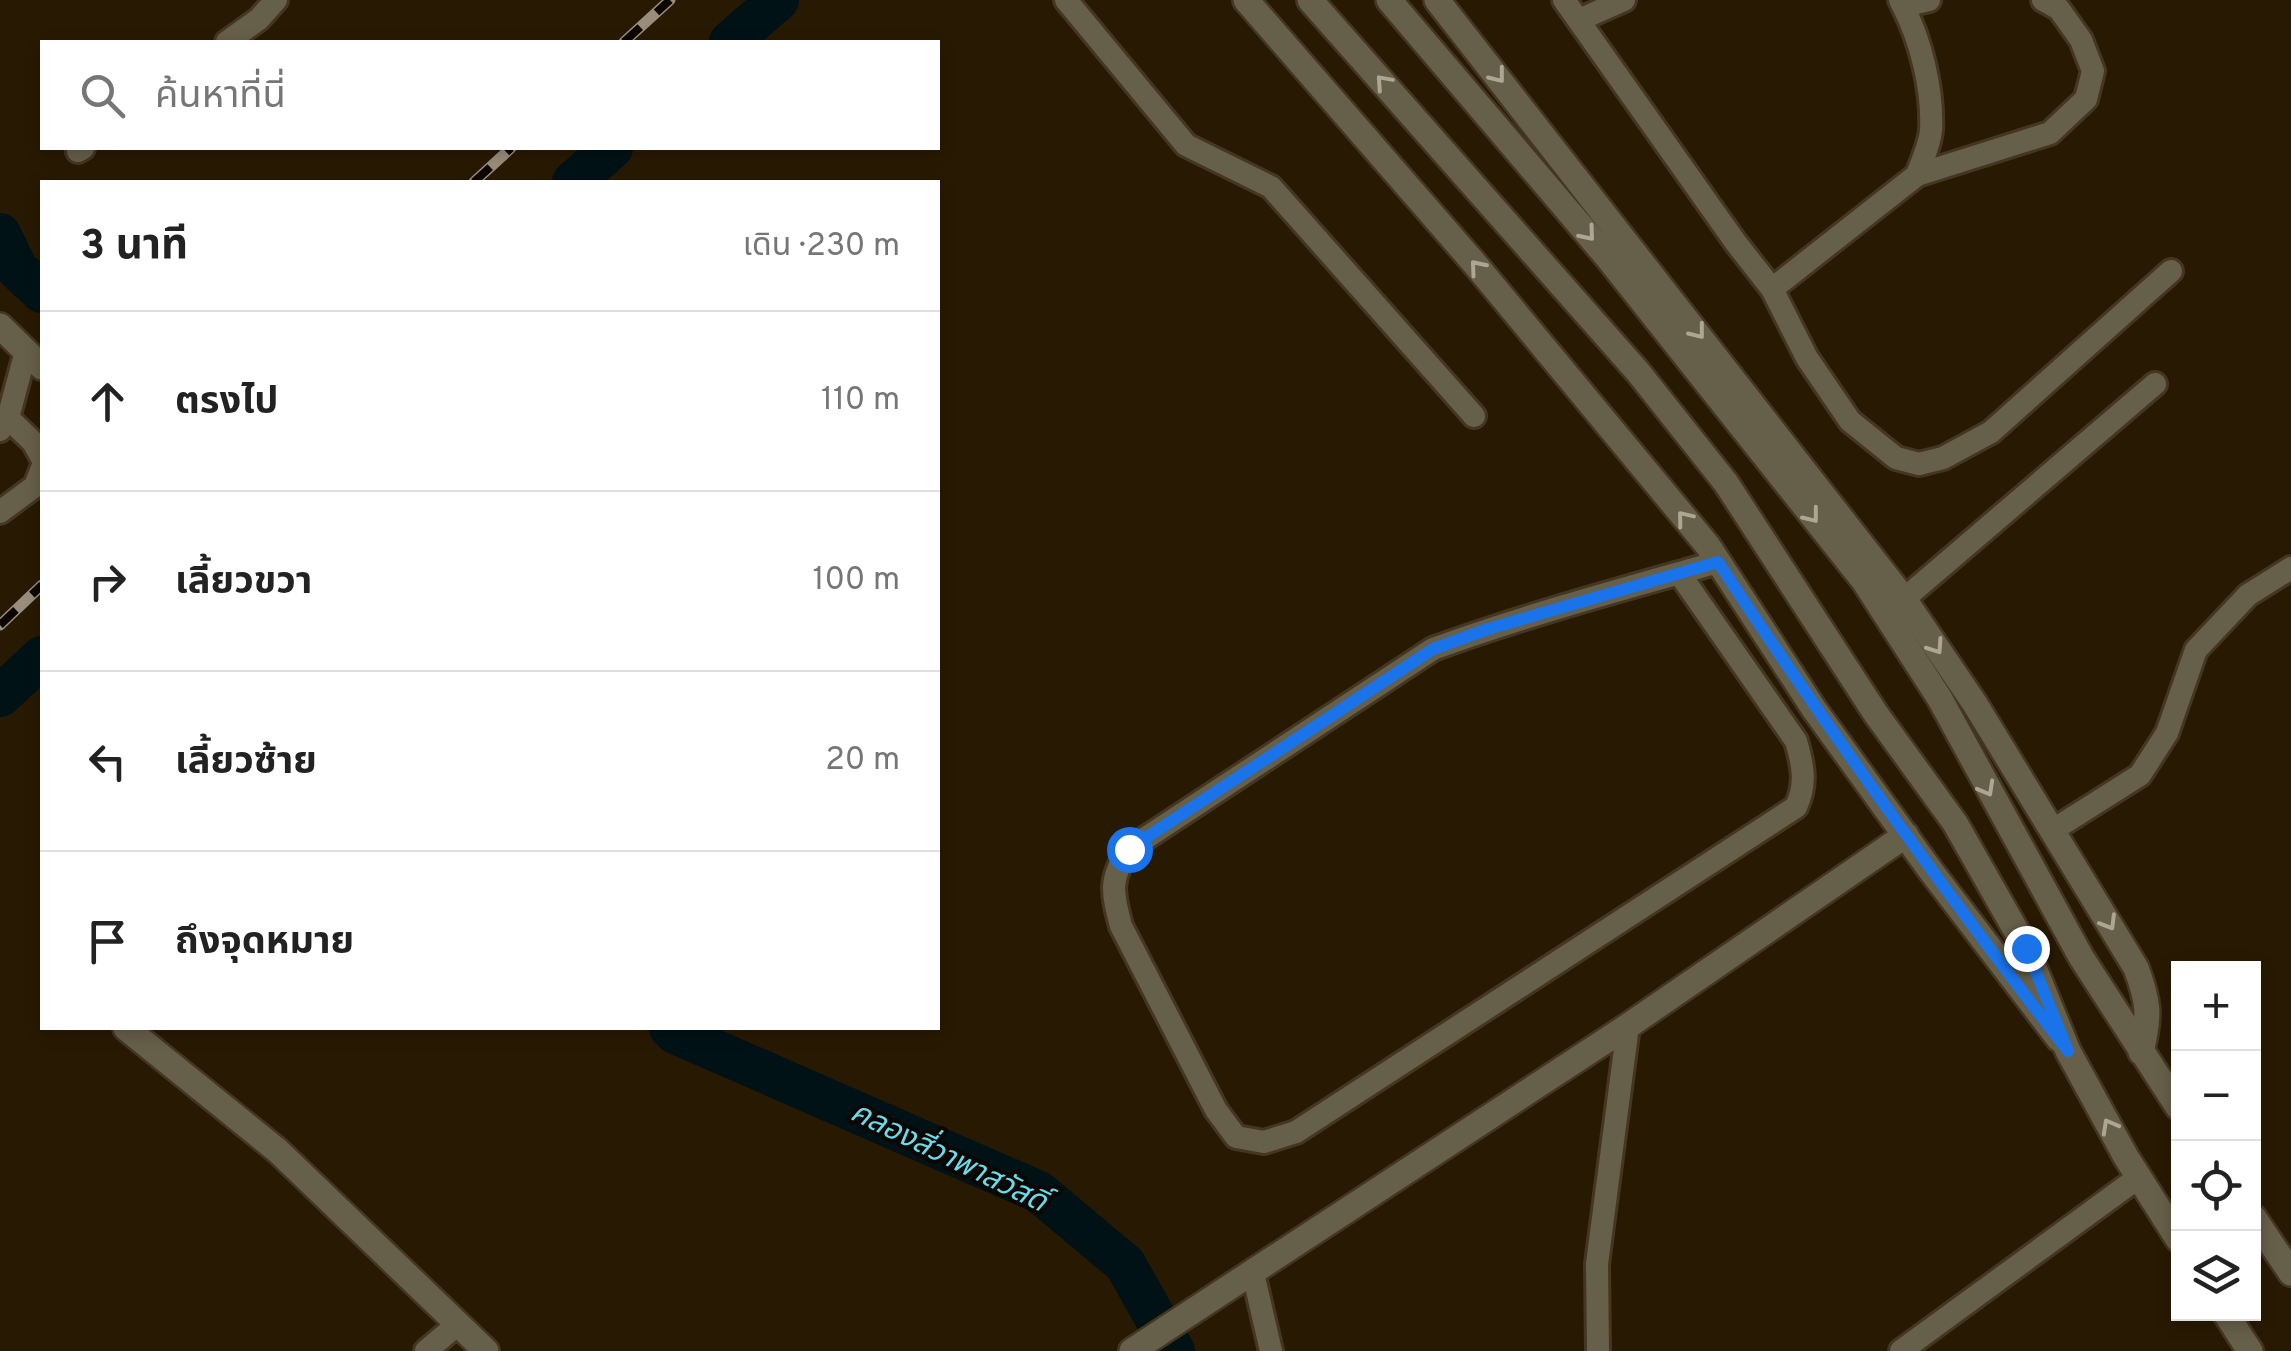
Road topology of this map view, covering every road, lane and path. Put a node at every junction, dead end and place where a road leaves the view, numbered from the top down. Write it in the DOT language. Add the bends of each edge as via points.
graph roads {
  1 [pos="276,0"];
  2 [pos="1066,0"];
  3 [pos="1246,0"];
  4 [pos="1310,0"];
  5 [pos="1388,0"];
  6 [pos="1564,0"];
  7 [pos="1624,0"];
  8 [pos="1929,0"];
  9 [pos="2043,0"];
  10 [pos="1446,3"];
  11 [pos="1902,3"];
  12 [pos="1578,20"];
  13 [pos="230,40"];
  14 [pos="1918,175"];
  15 [pos="2171,271"];
  16 [pos="1772,289"];
  17 [pos="0,326"];
  18 [pos="34,359"];
  19 [pos="2155,384"];
  20 [pos="1474,416"];
  21 [pos="4,424"];
  22 [pos="40,454"];
  23 [pos="40,474"];
  24 [pos="0,512"];
  25 [pos="1718,562"];
  26 [pos="2291,568"];
  27 [pos="1679,573"];
  28 [pos="1904,599"];
  29 [pos="2053,830"];
  30 [pos="1906,836"];
  31 [pos="1628,1026"];
  32 [pos="128,1030"];
  33 [pos="2068,1051"];
  34 [pos="2141,1052"];
  35 [pos="2171,1097"];
  36 [pos="2139,1177"];
  37 [pos="2261,1228"];
  38 [pos="2173,1231"];
  39 [pos="1253,1273"];
  40 [pos="2291,1273"];
  41 [pos="2231,1321"];
  42 [pos="458,1324"];
  43 [pos="426,1351"];
  44 [pos="486,1351"];
  45 [pos="1132,1351"];
  46 [pos="1271,1351"];
  47 [pos="1598,1351"];
  48 [pos="1902,1351"];
  49 [pos="2250,1351"];
  1 -- 13 [label="lane"];
  2 -- 20 [label="lane" via="1186,145 1271,186"];
  25 -- 3 [label="street, one-way" via="1475,264"];
  33 -- 4 [label="street, one-way" via="2026,948 1954,824 1726,483 1638,372"];
  5 -- 34 [label="street, one-way" via="1608,258 1864,581 1940,699 2081,957"];
  6 -- 12 [label="lane"];
  7 -- 12 [label="lane"];
  8 -- 11 [label="lane"];
  9 -- 14 [label="lane" via="2081,40 2093,71 2086,99 2050,132"];
  10 -- 28 [label="street, one-way"];
  11 -- 14 [label="lane" via="1927,89 1931,132"];
  12 -- 16 [label="lane"];
  14 -- 16 [label="lane"];
  15 -- 16 [label="lane" via="1991,432 1919,464 1896,458 1850,421 1806,358"];
  17 -- 18 [label="street"];
  18 -- 21 [label="lane"];
  19 -- 28 [label="lane"];
  21 -- 22 [label="lane" via="34,442"];
  23 -- 24 [label="lane" via="36,486"];
  25 -- 27 [label="lane"];
  25 -- 30 [label="street"];
  26 -- 29 [label="lane" via="2248,595 2196,650 2167,733 2140,776"];
  27 -- 27 [label="lane" via="1796,741 1804,790 1796,808 1296,1132 1264,1142 1236,1136 1216,1110 1121,926 1114,872 1129,849 1433,649"];
  28 -- 29 [label="street, one-way"];
  29 -- 34 [label="street, one-way" via="2148,999"];
  30 -- 31 [label="street"];
  30 -- 33 [label="street"];
  31 -- 39 [label="street"];
  31 -- 47 [label="lane" via="1597,1264"];
  32 -- 42 [label="street" via="278,1151"];
  36 -- 33 [label="street, one-way"];
  34 -- 35 [label="street"];
  36 -- 38 [label="street"];
  36 -- 48 [label="lane"];
  37 -- 40 [label="street"];
  39 -- 45 [label="street"];
  39 -- 46 [label="lane"];
  41 -- 49 [label="street"];
  42 -- 43 [label="lane"];
  42 -- 44 [label="street"];
}
